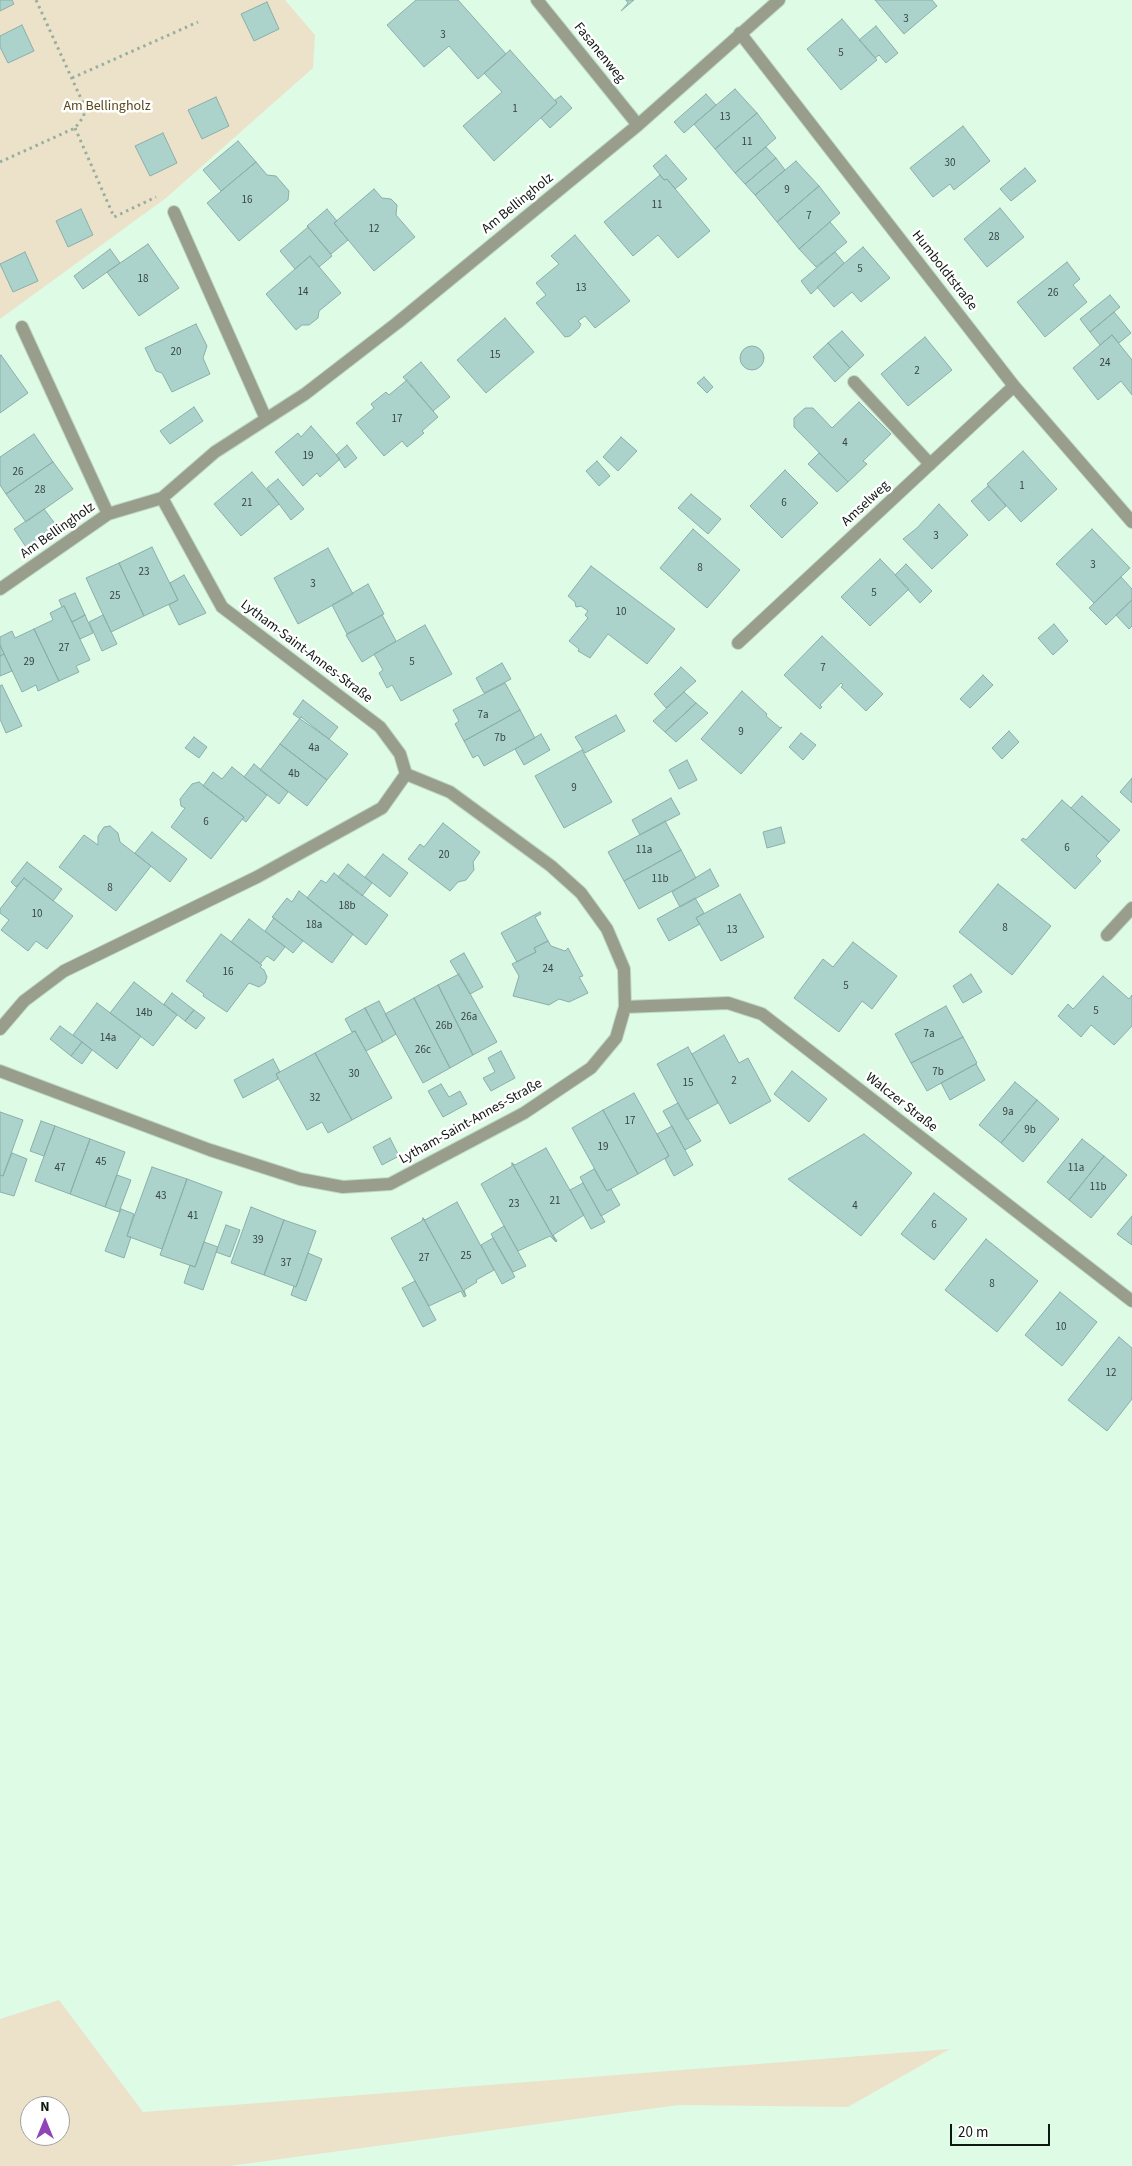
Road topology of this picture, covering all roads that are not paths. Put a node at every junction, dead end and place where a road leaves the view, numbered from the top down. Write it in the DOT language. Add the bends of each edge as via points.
graph roads {
  1 [pos="537,0"];
  2 [pos="779,0"];
  3 [pos="740,33"];
  4 [pos="638,125"];
  5 [pos="174,212"];
  6 [pos="22,327"];
  7 [pos="854,382"];
  8 [pos="1014,386"];
  9 [pos="266,420"];
  10 [pos="930,464"];
  11 [pos="162,498"];
  12 [pos="108,514"];
  13 [pos="1132,522"];
  14 [pos="0,589"];
  15 [pos="738,643"];
  16 [pos="406,774"];
  17 [pos="1132,908"];
  18 [pos="1107,935"];
  19 [pos="625,1007"];
  20 [pos="0,1029"];
  21 [pos="0,1071"];
  22 [pos="1132,1302"];
  1 -- 4 [label="street, Fasanenweg"];
  2 -- 3 [label="street, Am Bellingholz"];
  3 -- 4 [label="street, Am Bellingholz"];
  3 -- 8 [label="street, Humboldtstraße"];
  4 -- 9 [label="street, Am Bellingholz" via="397,323"];
  5 -- 9 [label="street"];
  6 -- 12 [label="street, Am Bellingholz"];
  7 -- 10 [label="street"];
  8 -- 10 [label="street, Amselweg"];
  8 -- 13 [label="street, Humboldtstraße"];
  9 -- 11 [label="street, Am Bellingholz" via="214,452"];
  10 -- 15 [label="street, Amselweg"];
  11 -- 12 [label="street, Am Bellingholz"];
  11 -- 16 [label="street, Lytham-Saint-Annes-Straße" via="222,606 380,728 400,754"];
  12 -- 14 [label="street, Am Bellingholz"];
  16 -- 19 [label="street, Lytham-Saint-Annes-Straße" via="450,792 551,866 582,893 607,929 624,969"];
  16 -- 20 [label="street" via="382,808 257,877 64,971 24,1001"];
  17 -- 18 [label="street"];
  19 -- 21 [label="street, Lytham-Saint-Annes-Straße" via="616,1038 592,1068 524,1113 390,1184 343,1187 300,1179 210,1150"];
  19 -- 22 [label="street, Walczer Straße" via="728,1003 762,1014"];
}
